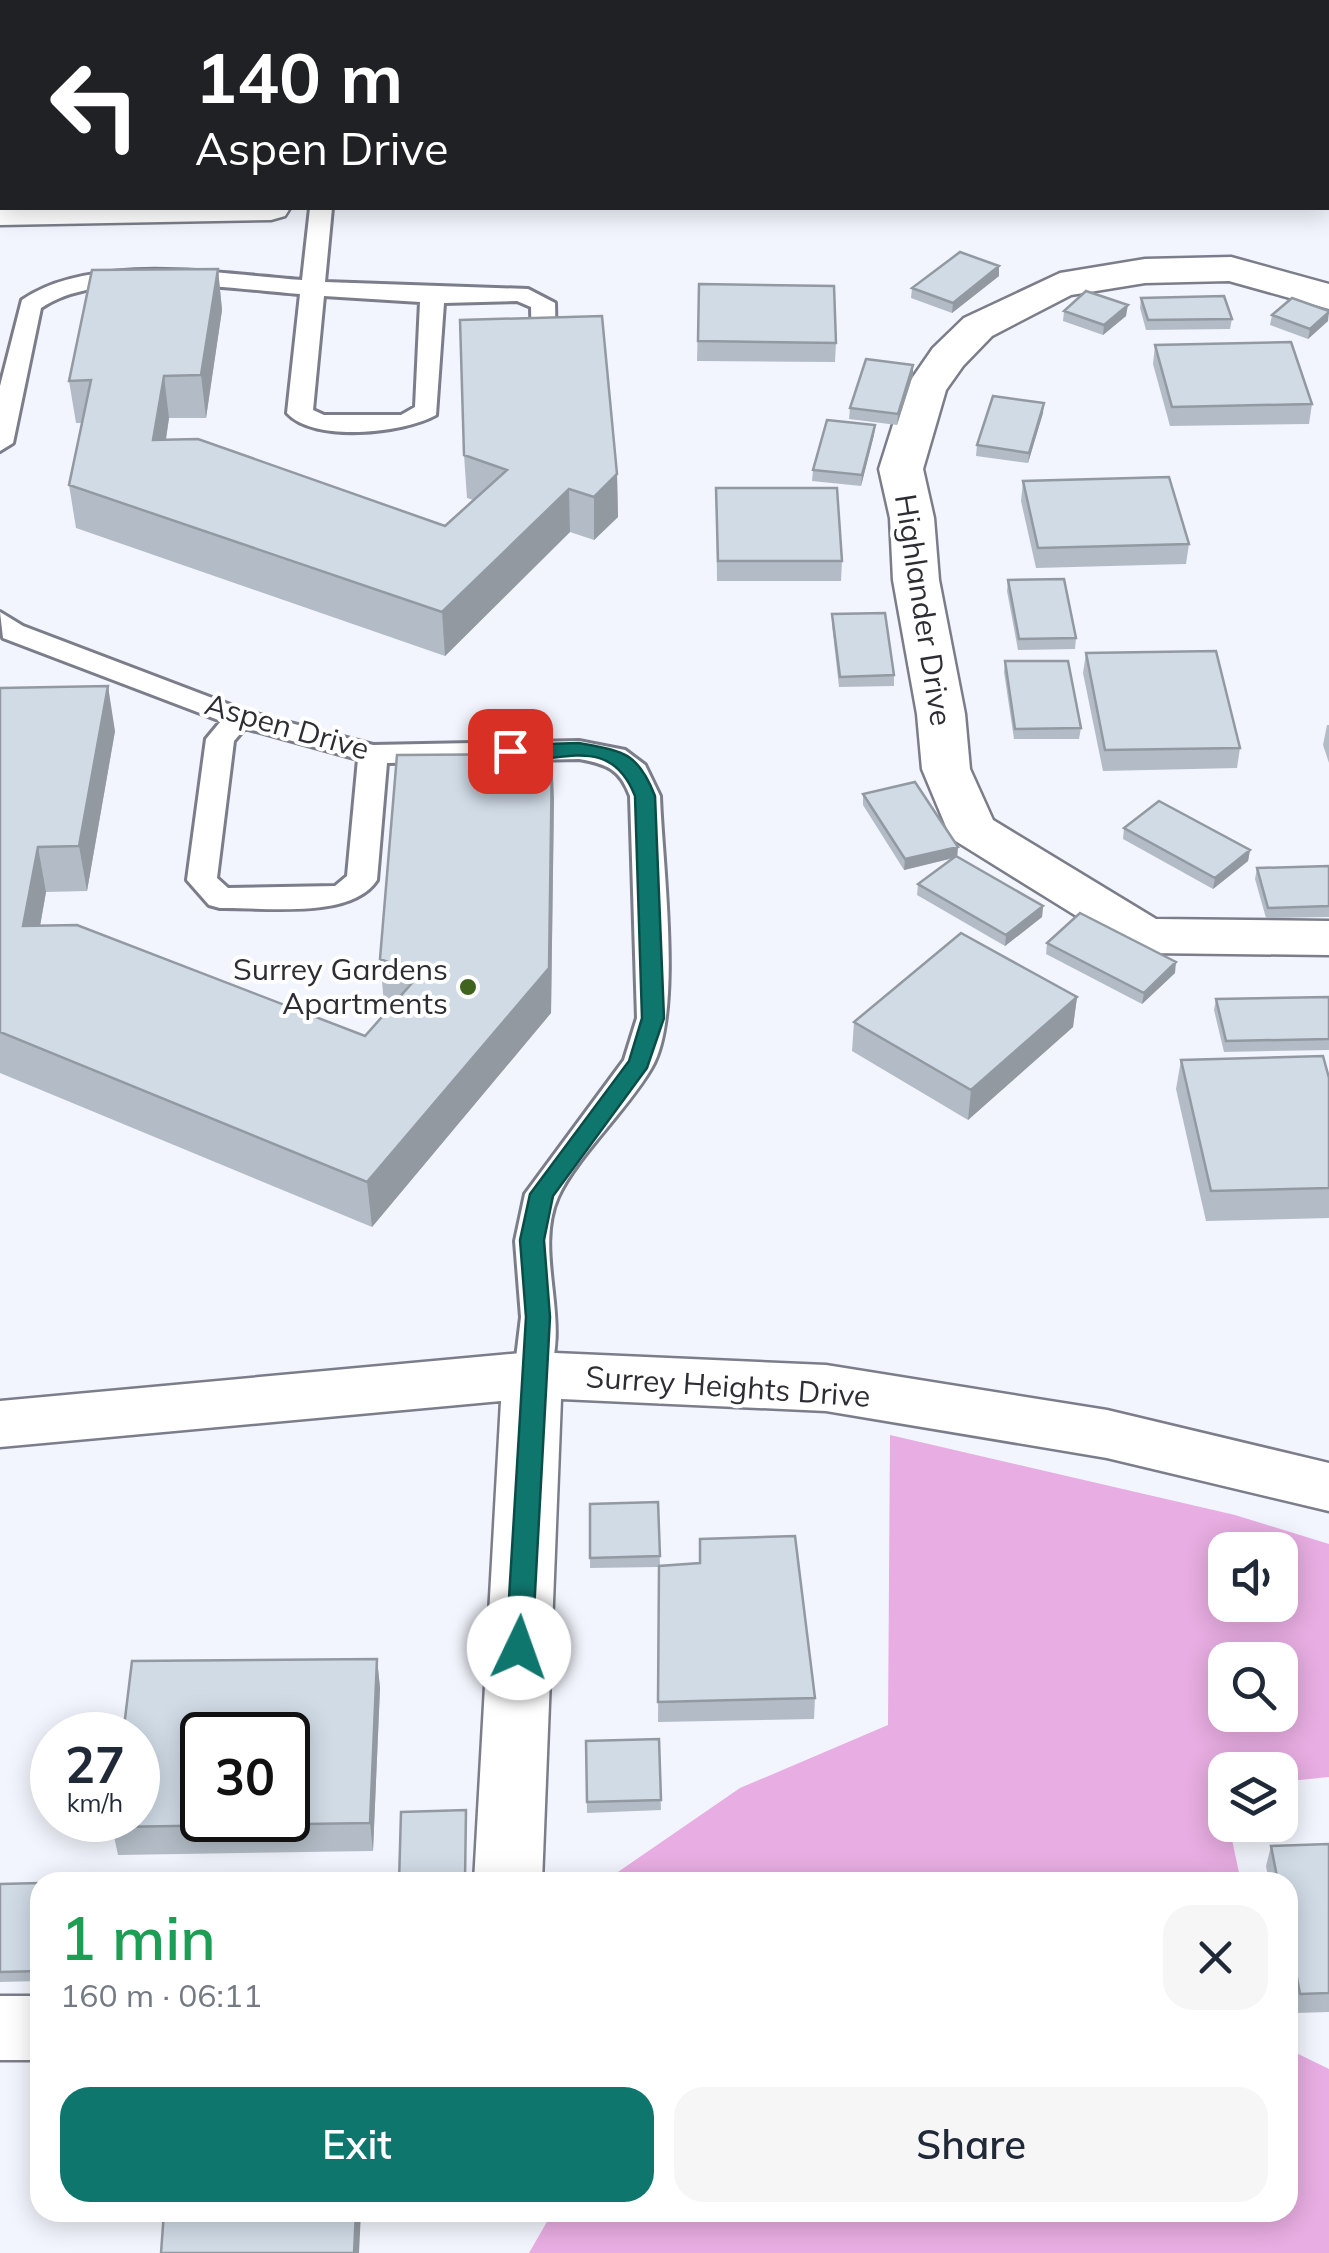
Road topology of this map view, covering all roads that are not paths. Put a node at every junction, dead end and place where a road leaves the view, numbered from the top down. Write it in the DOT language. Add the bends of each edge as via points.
graph roads {
  1 [pos="68,210"];
  2 [pos="321,210"];
  3 [pos="0,213"];
  4 [pos="313,288"];
  5 [pos="432,296"];
  6 [pos="1329,297"];
  7 [pos="544,350"];
  8 [pos="0,443"];
  9 [pos="0,620"];
  10 [pos="238,718"];
  11 [pos="372,754"];
  12 [pos="1329,938"];
  13 [pos="532,1375"];
  14 [pos="0,1424"];
  15 [pos="1329,1487"];
  16 [pos="508,1872"];
  17 [pos="0,2028"];
  18 [pos="30,2028"];
  1 -- 3 [label="street"];
  2 -- 4 [label="lane"];
  4 -- 5 [label="lane"];
  4 -- 5 [label="lane" via="300,412 319,423 406,422 427,410"];
  4 -- 8 [label="lane" via="76,282 38,294 30,305"];
  5 -- 7 [label="lane" via="520,294 543,303"];
  6 -- 12 [label="street, Highlander Drive" via="1231,269 1146,271 1060,285 978,327 948,357 925,390 901,469 946,770 972,829 1146,936"];
  9 -- 10 [label="lane, Aspen Drive" via="13,632"];
  10 -- 11 [label="lane, Aspen Drive"];
  10 -- 11 [label="lane" via="220,739 202,880 220,898 342,896 362,880"];
  11 -- 13 [label="lane, Aspen Drive" via="579,750 615,756 635,771 645,796 649,1040 640,1063 542,1194 532,1240 538,1317"];
  13 -- 14 [label="street, Surrey Heights Drive"];
  13 -- 15 [label="street, Surrey Heights Drive" via="826,1388 1107,1434"];
  13 -- 16 [label="street, Aspen Drive"];
  17 -- 18 [label="street"];
}
